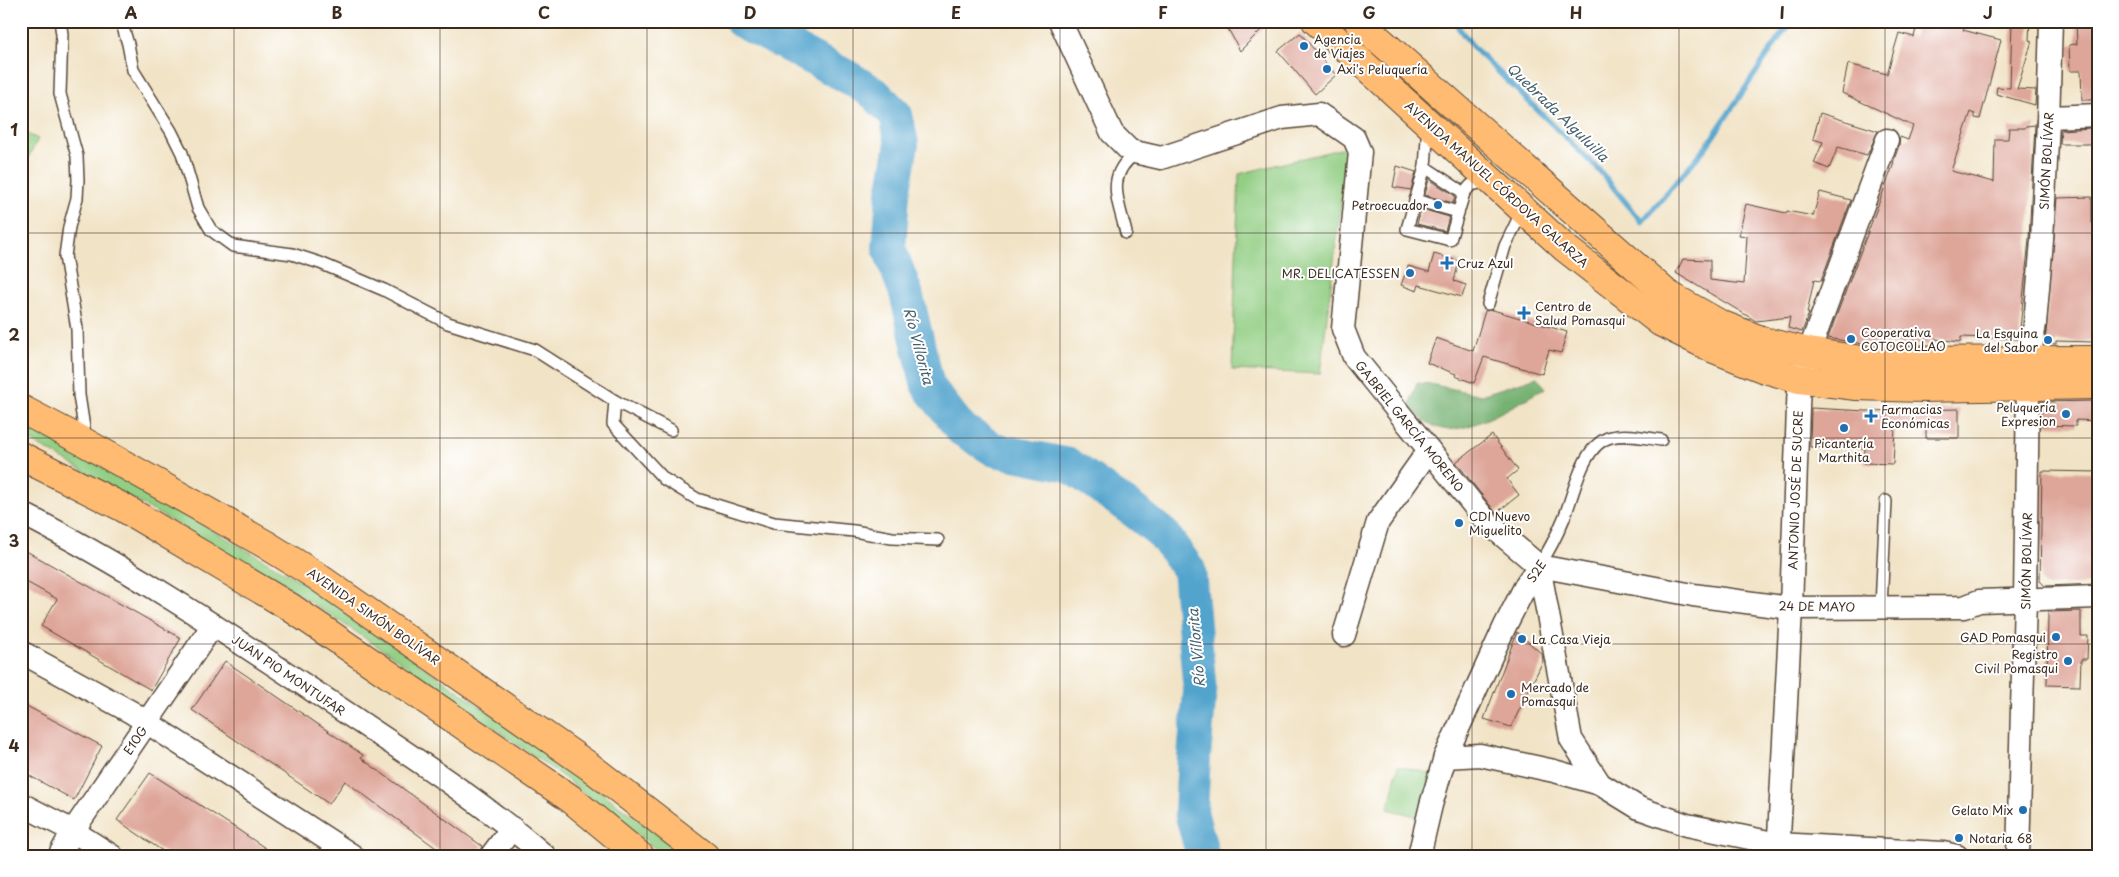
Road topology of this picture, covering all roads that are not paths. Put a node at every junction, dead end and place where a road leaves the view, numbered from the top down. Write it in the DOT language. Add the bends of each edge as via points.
graph roads {
  1 [pos="60,21"];
  2 [pos="121,21"];
  3 [pos="1060,21"];
  4 [pos="1316,21"];
  5 [pos="2051,21"];
  6 [pos="1365,24"];
  7 [pos="1351,54"];
  8 [pos="1440,94"];
  9 [pos="2098,115"];
  10 [pos="1425,121"];
  11 [pos="2048,122"];
  12 [pos="1887,140"];
  13 [pos="1504,150"];
  14 [pos="1136,153"];
  15 [pos="1425,167"];
  16 [pos="1487,177"];
  17 [pos="1464,193"];
  18 [pos="1415,200"];
  19 [pos="1523,209"];
  20 [pos="1458,212"];
  21 [pos="1126,233"];
  22 [pos="1488,304"];
  23 [pos="1809,352"];
  24 [pos="2098,360"];
  25 [pos="2028,373"];
  26 [pos="1799,379"];
  27 [pos="2098,385"];
  28 [pos="615,400"];
  29 [pos="21,409"];
  30 [pos="671,430"];
  31 [pos="1661,440"];
  32 [pos="86,443"];
  33 [pos="1430,450"];
  34 [pos="21,456"];
  35 [pos="1886,501"];
  36 [pos="21,513"];
  37 [pos="938,540"];
  38 [pos="1539,566"];
  39 [pos="2098,597"];
  40 [pos="2026,599"];
  41 [pos="1881,607"];
  42 [pos="1791,608"];
  43 [pos="213,625"];
  44 [pos="1344,635"];
  45 [pos="21,652"];
  46 [pos="147,722"];
  47 [pos="1446,757"];
  48 [pos="1600,784"];
  49 [pos="21,804"];
  50 [pos="512,828"];
  51 [pos="73,831"];
  52 [pos="1778,850"];
  53 [pos="59,856"];
  54 [pos="112,856"];
  55 [pos="353,856"];
  56 [pos="491,856"];
  57 [pos="544,856"];
  58 [pos="640,856"];
  59 [pos="705,856"];
  60 [pos="1419,856"];
  61 [pos="1957,856"];
  62 [pos="2018,856"];
  1 -- 32 [label="lane" via="60,94 77,156 78,180 65,256 77,329 79,396"];
  2 -- 28 [label="lane" via="132,70 182,153 198,208 211,230 233,246 292,254 320,263 384,290 448,323 535,350"];
  3 -- 14 [label="street, GABRIEL GARCÍA MORENO" via="1112,133"];
  4 -- 7 [label="main road, AVENIDA MANUEL CÓRDOVA GALARZA"];
  5 -- 11 [label="street, SIMÓN BOLÍVAR"];
  6 -- 7 [label="street"];
  6 -- 8 [label="main road, AVENIDA MANUEL CÓRDOVA GALARZA"];
  7 -- 10 [label="main road, AVENIDA MANUEL CÓRDOVA GALARZA"];
  8 -- 10 [label="main road"];
  8 -- 13 [label="main road, AVENIDA MANUEL CÓRDOVA GALARZA"];
  9 -- 11 [label="street" via="2050,117"];
  10 -- 15 [label="lane"];
  10 -- 16 [label="main road, AVENIDA MANUEL CÓRDOVA GALARZA"];
  11 -- 25 [label="street, SIMÓN BOLÍVAR" via="2035,324"];
  12 -- 23 [label="street, ANTONIO JOSÉ DE SUCRE"];
  13 -- 16 [label="main road"];
  13 -- 23 [label="main road, AVENIDA MANUEL CÓRDOVA GALARZA" via="1667,294 1720,324 1766,342"];
  14 -- 21 [label="lane" via="1121,166 1115,185"];
  14 -- 33 [label="street, GABRIEL GARCÍA MORENO" via="1161,158 1282,118 1320,114 1354,138 1360,152 1343,329 1354,357"];
  15 -- 17 [label="lane"];
  15 -- 18 [label="lane"];
  16 -- 17 [label="lane" via="1471,185"];
  16 -- 19 [label="main road, AVENIDA MANUEL CÓRDOVA GALARZA"];
  17 -- 20 [label="lane"];
  18 -- 20 [label="lane"];
  18 -- 20 [label="lane" via="1407,229 1450,240"];
  19 -- 22 [label="lane" via="1505,246"];
  19 -- 26 [label="main road, AVENIDA MANUEL CÓRDOVA GALARZA" via="1565,248 1660,322 1714,349"];
  23 -- 25 [label="main road, AVENIDA MANUEL CÓRDOVA GALARZA" via="1868,361"];
  23 -- 26 [label="street, ANTONIO JOSÉ DE SUCRE"];
  24 -- 25 [label="main road, AVENIDA MANUEL CÓRDOVA GALARZA"];
  25 -- 26 [label="main road, AVENIDA MANUEL CÓRDOVA GALARZA" via="1922,388 1856,386"];
  25 -- 27 [label="main road, AVENIDA MANUEL CÓRDOVA GALARZA"];
  25 -- 40 [label="street, SIMÓN BOLÍVAR"];
  26 -- 42 [label="street, ANTONIO JOSÉ DE SUCRE"];
  28 -- 30 [label="lane"];
  28 -- 37 [label="lane" via="613,424 664,479 697,499 774,523 892,538"];
  29 -- 32 [label="main road, AVENIDA SIMÓN BOLÍVAR"];
  31 -- 38 [label="lane, S2E" via="1611,437 1599,443 1586,459 1565,517"];
  32 -- 59 [label="main road, AVENIDA SIMÓN BOLÍVAR" via="315,575 589,766"];
  33 -- 38 [label="street, GABRIEL GARCÍA MORENO" via="1488,523"];
  33 -- 44 [label="street" via="1378,522"];
  34 -- 58 [label="main road" via="122,507 290,607 571,800"];
  35 -- 41 [label="lane"];
  36 -- 43 [label="street, JUAN PIO MONTUFAR" via="66,536"];
  38 -- 42 [label="street, 24 DE MAYO" via="1693,595"];
  38 -- 47 [label="street, S2E" via="1505,626"];
  38 -- 48 [label="street" via="1571,739"];
  39 -- 40 [label="street, 24 DE MAYO"];
  40 -- 41 [label="street, 24 DE MAYO" via="1979,601 1964,607"];
  40 -- 62 [label="street, SIMÓN BOLÍVAR"];
  41 -- 42 [label="street, 24 DE MAYO"];
  42 -- 52 [label="street, ANTONIO JOSÉ DE SUCRE"];
  43 -- 46 [label="street, E10G"];
  43 -- 50 [label="street, JUAN PIO MONTUFAR" via="465,792"];
  45 -- 46 [label="street"];
  46 -- 51 [label="street, E10G"];
  46 -- 55 [label="street"];
  47 -- 48 [label="street" via="1480,755"];
  47 -- 60 [label="street, S2E"];
  48 -- 52 [label="street" via="1639,808"];
  49 -- 51 [label="street"];
  50 -- 56 [label="street"];
  50 -- 57 [label="street, JUAN PIO MONTUFAR"];
  51 -- 53 [label="street, E10G"];
  51 -- 54 [label="street"];
  52 -- 61 [label="street" via="1943,853"];
}
